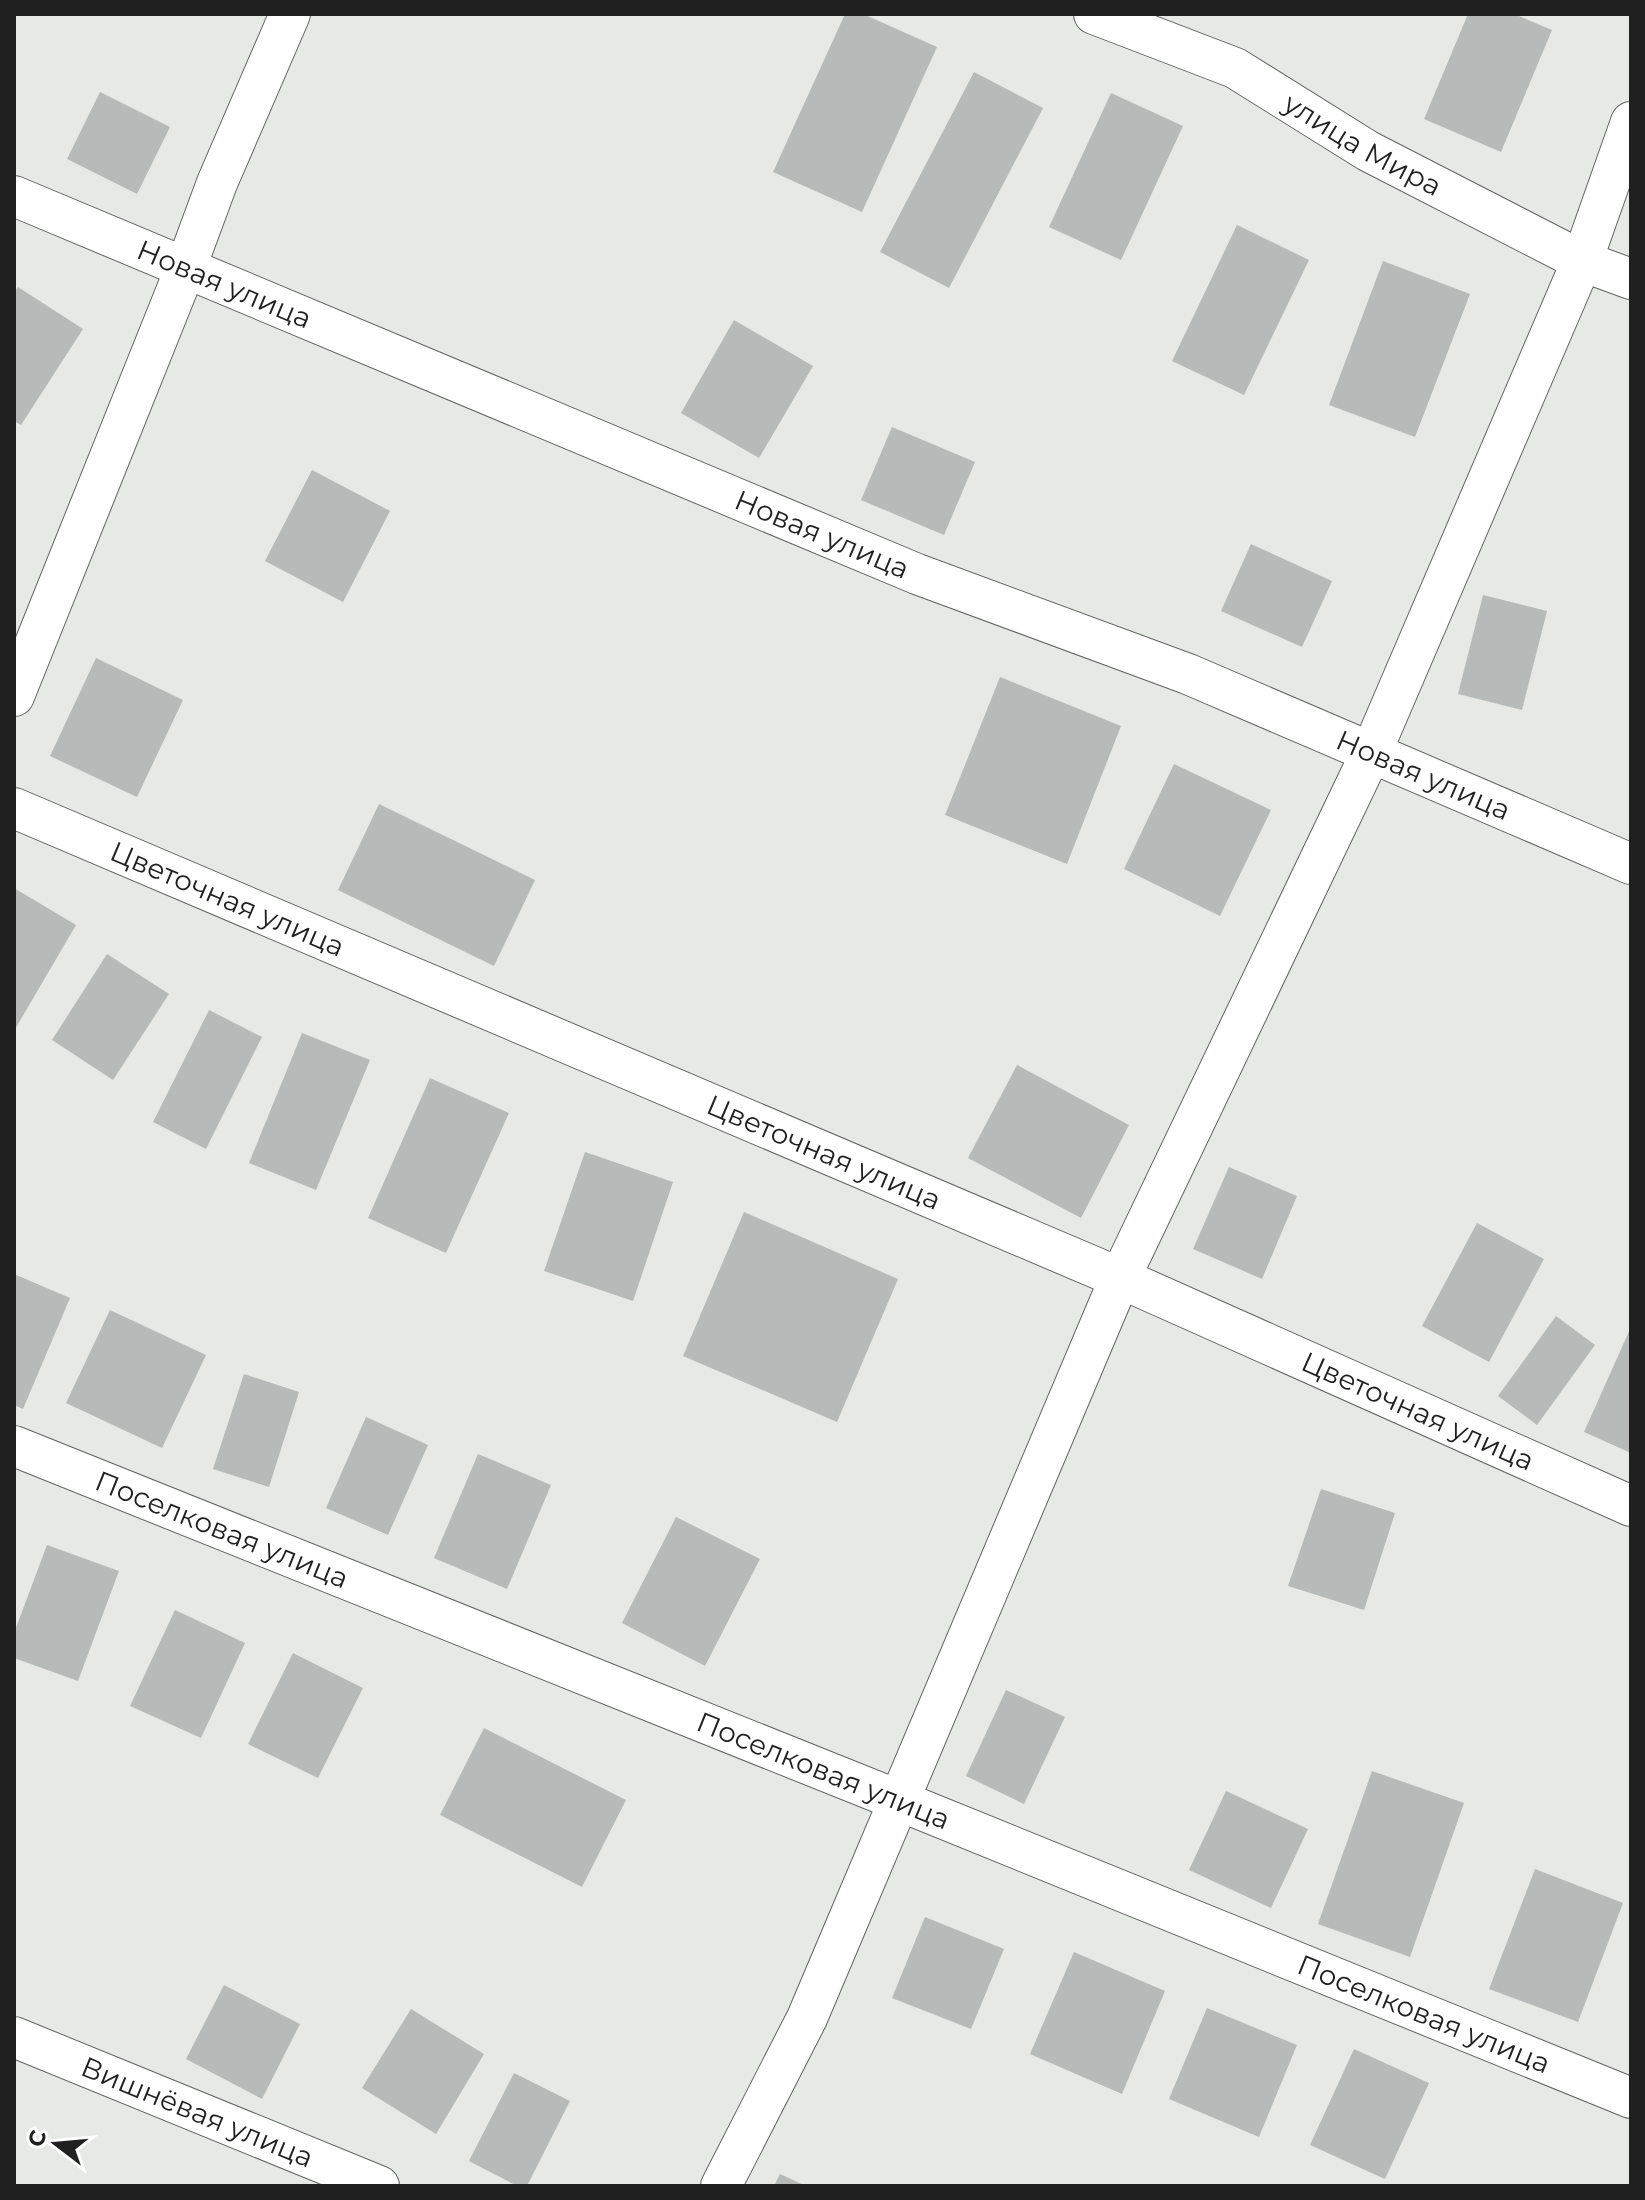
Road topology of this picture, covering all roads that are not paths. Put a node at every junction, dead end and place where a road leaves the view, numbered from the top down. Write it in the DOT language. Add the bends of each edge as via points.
graph roads {
  1 [pos="290,14"];
  2 [pos="1094,14"];
  3 [pos="1631,122"];
  4 [pos="14,196"];
  5 [pos="1582,261"];
  6 [pos="186,267"];
  7 [pos="1631,279"];
  8 [pos="14,696"];
  9 [pos="1371,753"];
  10 [pos="14,808"];
  11 [pos="1631,864"];
  12 [pos="1120,1278"];
  13 [pos="14,1446"];
  14 [pos="1631,1506"];
  15 [pos="900,1801"];
  16 [pos="14,2037"];
  17 [pos="1631,2098"];
  18 [pos="379,2186"];
  19 [pos="721,2186"];
  1 -- 6 [label="street"];
  2 -- 5 [label="street, улица Мира" via="1235,68 1368,151"];
  3 -- 5 [label="street"];
  4 -- 6 [label="street, Новая улица"];
  5 -- 7 [label="street, улица Мира"];
  5 -- 9 [label="street"];
  6 -- 8 [label="street"];
  6 -- 9 [label="street, Новая улица" via="917,574 1188,674"];
  9 -- 11 [label="street, Новая улица"];
  9 -- 12 [label="street"];
  10 -- 12 [label="street, Цветочная улица"];
  12 -- 14 [label="street, Цветочная улица"];
  12 -- 15 [label="street"];
  13 -- 15 [label="street, Поселковая улица"];
  15 -- 17 [label="street, Поселковая улица"];
  15 -- 19 [label="street" via="807,2018"];
  16 -- 18 [label="street, Вишнёвая улица"];
}
